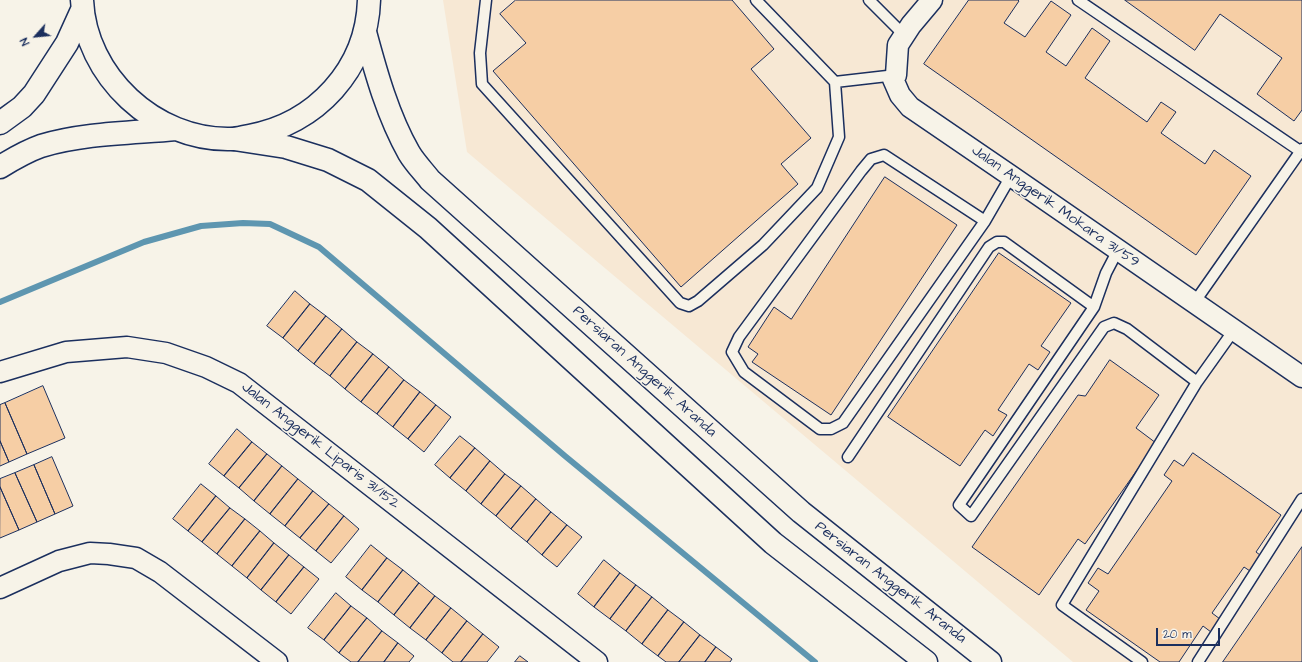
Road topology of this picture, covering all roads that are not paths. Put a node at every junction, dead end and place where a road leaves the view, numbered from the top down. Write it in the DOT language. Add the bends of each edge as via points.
graph roads {
  1 [pos="370,0"];
  2 [pos="486,0"];
  3 [pos="756,0"];
  4 [pos="869,0"];
  5 [pos="932,0"];
  6 [pos="1078,0"];
  7 [pos="82,5"];
  8 [pos="365,32"];
  9 [pos="904,35"];
  10 [pos="896,75"];
  11 [pos="835,82"];
  12 [pos="0,123"];
  13 [pos="176,129"];
  14 [pos="231,139"];
  15 [pos="1301,150"];
  16 [pos="0,167"];
  17 [pos="1011,176"];
  18 [pos="985,221"];
  19 [pos="1118,250"];
  20 [pos="1194,304"];
  21 [pos="1094,307"];
  22 [pos="1234,330"];
  23 [pos="0,372"];
  24 [pos="1302,377"];
  25 [pos="1197,382"];
  26 [pos="848,456"];
  27 [pos="1302,499"];
  28 [pos="0,588"];
  29 [pos="277,662"];
  30 [pos="597,662"];
  31 [pos="926,662"];
  32 [pos="990,662"];
  33 [pos="1142,662"];
  34 [pos="1198,662"];
  1 -- 8 [label="main road"];
  2 -- 11 [label="lane" via="480,53 482,84 680,303 689,306 764,245 817,188 839,137"];
  3 -- 11 [label="lane"];
  4 -- 9 [label="lane"];
  5 -- 9 [label="street, Jalan Anggerik Mokara 31/59"];
  6 -- 15 [label="lane"];
  7 -- 12 [label="main road" via="67,43 34,94 22,107"];
  7 -- 13 [label="main road" via="92,48 113,83 141,110"];
  8 -- 14 [label="main road" via="347,72 319,104 282,127 261,134"];
  8 -- 32 [label="main road, Persiaran Anggerik Aranda" via="393,120 410,154 430,180 801,512"];
  9 -- 10 [label="street, Jalan Anggerik Mokara 31/59" via="898,45"];
  10 -- 11 [label="lane"];
  10 -- 17 [label="street, Jalan Anggerik Mokara 31/59" via="893,79 900,95 910,107"];
  13 -- 14 [label="main road" via="197,135"];
  13 -- 16 [label="main road" via="64,141 41,146"];
  14 -- 31 [label="main road" via="286,147 328,160 368,180 428,228 773,543"];
  15 -- 20 [label="lane"];
  17 -- 18 [label="lane"];
  17 -- 19 [label="street, Jalan Anggerik Mokara 31/59"];
  18 -- 18 [label="lane" via="884,155 871,160 739,338 732,352 744,372 820,429 831,429 843,423"];
  19 -- 20 [label="street, Jalan Anggerik Mokara 31/59"];
  19 -- 21 [label="lane" via="1106,273"];
  20 -- 22 [label="street, Jalan Anggerik Mokara 31/59"];
  21 -- 25 [label="lane" via="959,505 971,516 1104,327 1114,323 1127,329"];
  21 -- 26 [label="lane" via="1004,242 997,242 989,247"];
  22 -- 24 [label="street, Jalan Anggerik Mokara 31/59"];
  22 -- 25 [label="lane"];
  23 -- 30 [label="street, Jalan Anggerik Liparis 31/152" via="66,352 127,346 166,353 206,367 239,383"];
  25 -- 33 [label="lane" via="1062,605"];
  27 -- 34 [label="lane"];
  28 -- 29 [label="street" via="59,561 90,553 136,558 160,572"];
}
